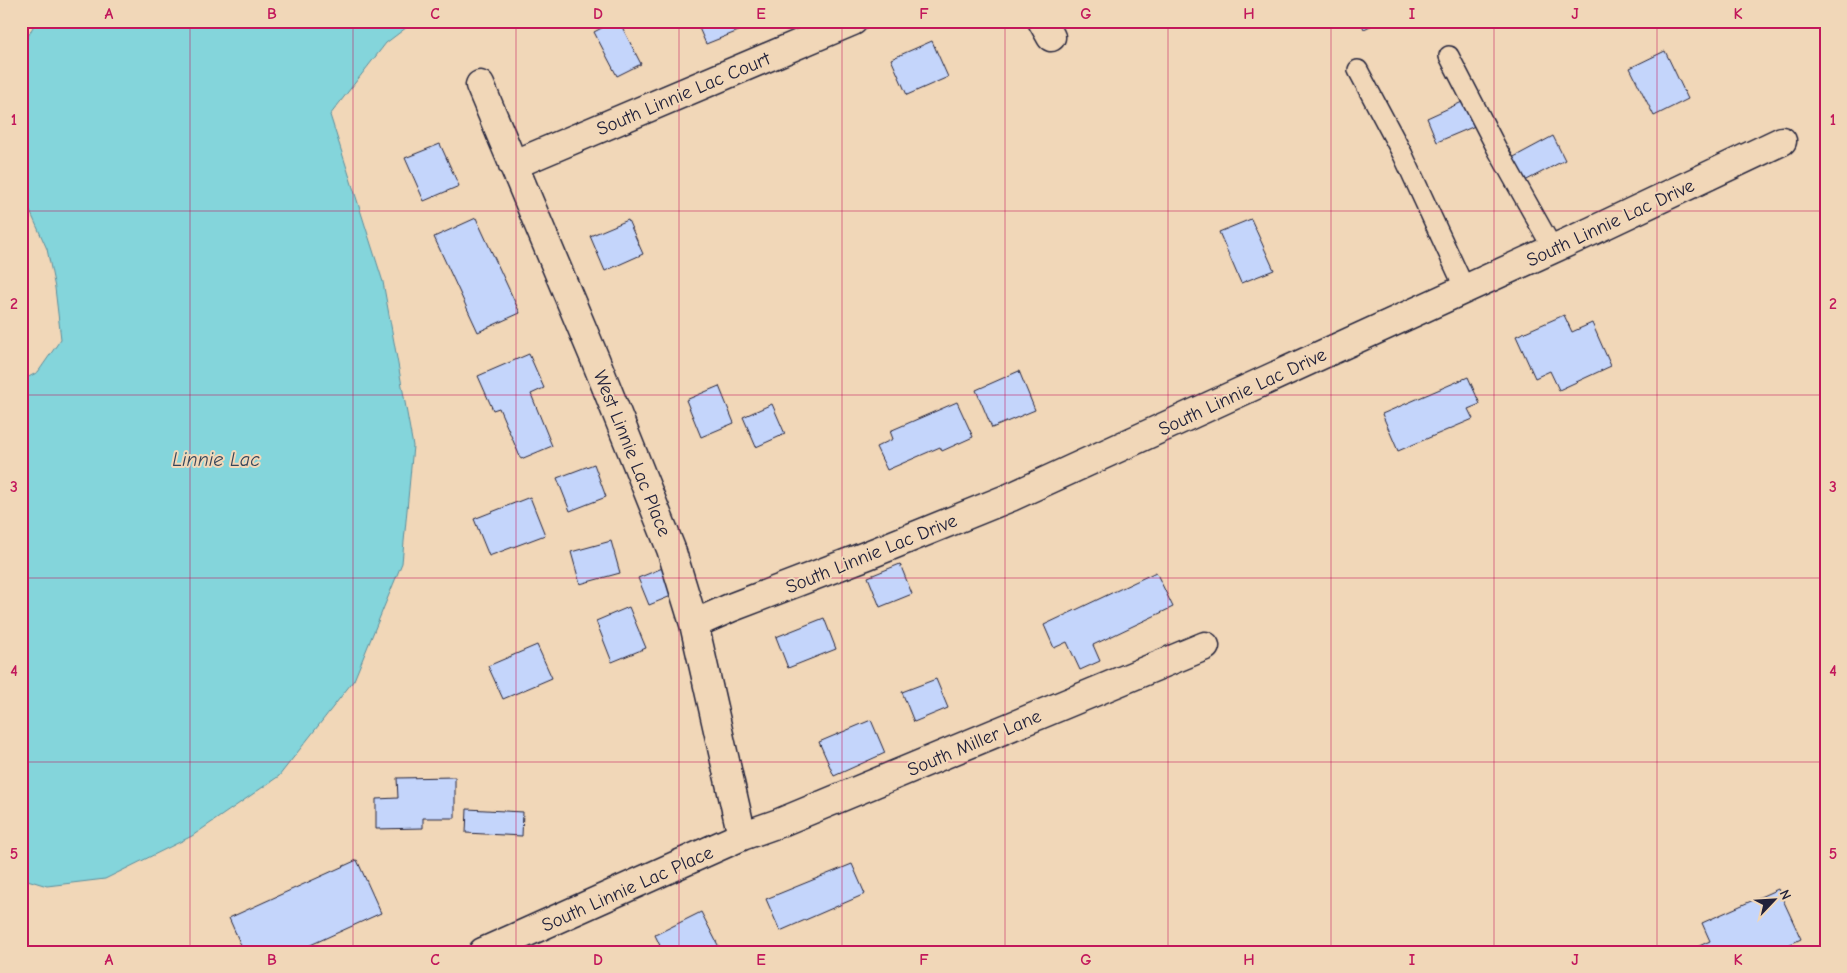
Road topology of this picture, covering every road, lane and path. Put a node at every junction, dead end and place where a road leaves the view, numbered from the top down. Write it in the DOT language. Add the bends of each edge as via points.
graph roads {
  1 [pos="853,21"];
  2 [pos="1449,56"];
  3 [pos="1358,70"];
  4 [pos="480,85"];
  5 [pos="1782,140"];
  6 [pos="513,165"];
  7 [pos="1553,249"];
  8 [pos="1465,289"];
  9 [pos="694,624"];
  10 [pos="1205,646"];
  11 [pos="742,836"];
  12 [pos="483,952"];
  1 -- 6 [label="street, South Linnie Lac Court"];
  2 -- 7 [label="lane"];
  3 -- 8 [label="lane"];
  4 -- 6 [label="street, West Linnie Lac Place"];
  5 -- 7 [label="street, South Linnie Lac Drive"];
  6 -- 9 [label="street, West Linnie Lac Place" via="671,549"];
  7 -- 8 [label="street, South Linnie Lac Drive"];
  8 -- 9 [label="street, South Linnie Lac Drive" via="1011,497"];
  9 -- 11 [label="street, West Linnie Lac Place"];
  10 -- 11 [label="street, South Miller Lane"];
  11 -- 12 [label="street, South Linnie Lac Place"];
}
